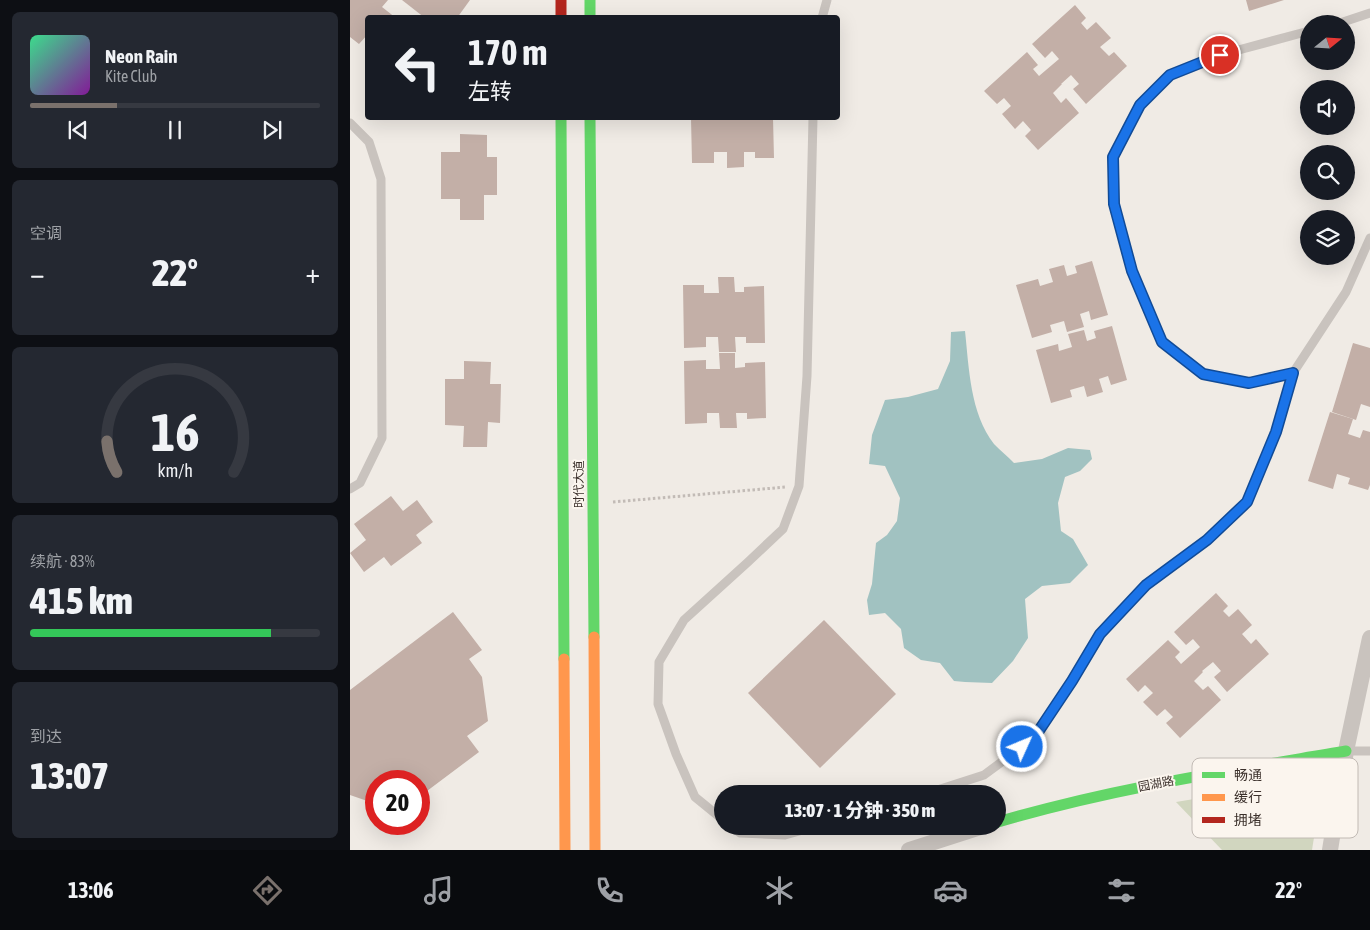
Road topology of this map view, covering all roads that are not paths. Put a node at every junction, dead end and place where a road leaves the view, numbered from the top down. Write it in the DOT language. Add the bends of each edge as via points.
graph roads {
  1 [pos="561,0"];
  2 [pos="590,0"];
  3 [pos="827,0"];
  4 [pos="1370,13"];
  5 [pos="561,15"];
  6 [pos="590,15"];
  7 [pos="823,15"];
  8 [pos="1355,18"];
  9 [pos="1300,33"];
  10 [pos="561,120"];
  11 [pos="590,120"];
  12 [pos="813,120"];
  13 [pos="350,123"];
  14 [pos="1370,238"];
  15 [pos="1293,373"];
  16 [pos="350,489"];
  17 [pos="1370,638"];
  18 [pos="1346,751"];
  19 [pos="1370,751"];
  20 [pos="1306,758"];
  21 [pos="1345,758"];
  22 [pos="1192,778"];
  23 [pos="953,785"];
  24 [pos="714,812"];
  25 [pos="1006,819"];
  26 [pos="956,835"];
  27 [pos="564,850"];
  28 [pos="595,850"];
  29 [pos="909,850"];
  1 -- 5 [label="main road"];
  2 -- 6 [label="main road"];
  3 -- 7 [label="lane"];
  4 -- 8 [label="lane"];
  9 -- 15 [label="lane" via="1220,55 1170,75 1140,105 1113,157 1114,204 1132,271 1162,342 1203,374 1249,383"];
  10 -- 27 [label="main road, 时代大道"];
  11 -- 28 [label="main road, 时代大道"];
  12 -- 24 [label="lane" via="806,376 799,486 783,529 684,620 659,662 658,704 676,754 695,797"];
  13 -- 16 [label="lane" via="369,142 380,179 382,428 382,438 360,483"];
  14 -- 15 [label="lane" via="1346,292"];
  15 -- 23 [label="lane" via="1276,432 1247,502 1207,540 1146,585 1100,634 1034,738 984,775"];
  17 -- 18 [label="street"];
  18 -- 19 [label="lane"];
  18 -- 20 [label="main road, 园湖路"];
  18 -- 21 [label="street"];
  22 -- 25 [label="main road, 园湖路" via="1034,810"];
  26 -- 29 [label="street"];
}
